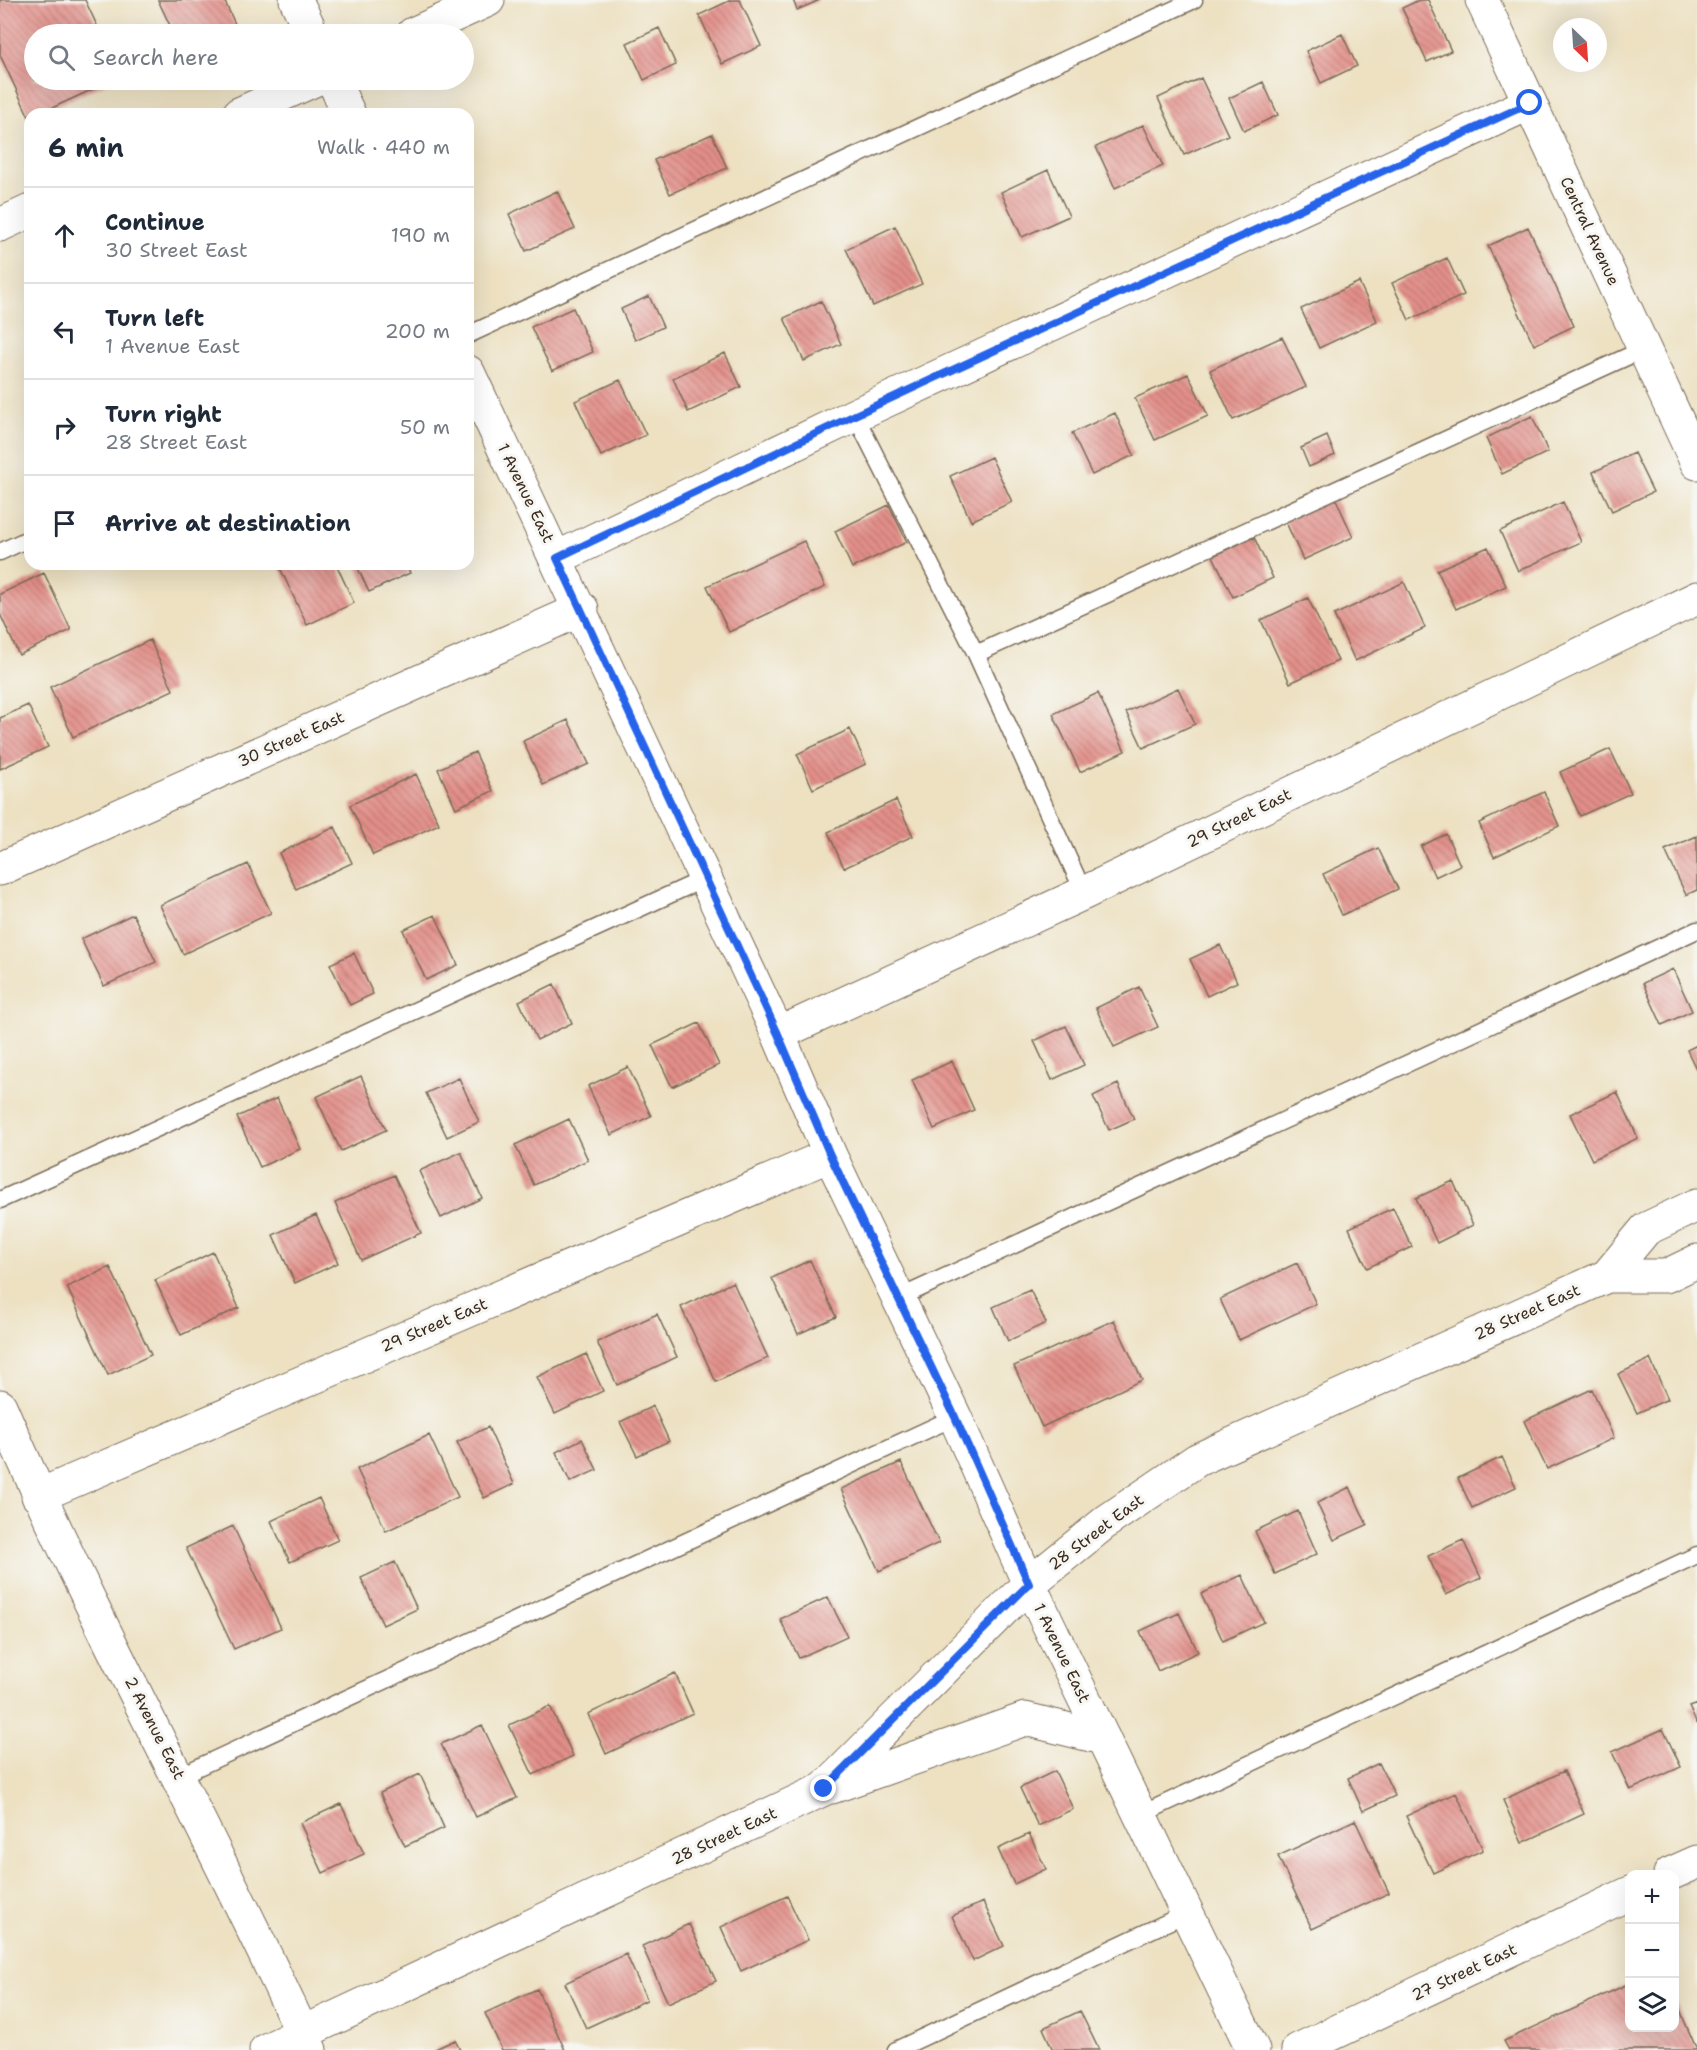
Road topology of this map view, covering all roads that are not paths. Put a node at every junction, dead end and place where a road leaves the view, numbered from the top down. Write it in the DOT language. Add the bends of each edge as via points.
graph roads {
  1 [pos="296,0"];
  2 [pos="488,0"];
  3 [pos="1194,0"];
  4 [pos="1482,0"];
  5 [pos="307,24"];
  6 [pos="434,24"];
  7 [pos="292,90"];
  8 [pos="338,90"];
  9 [pos="1530,103"];
  10 [pos="253,108"];
  11 [pos="346,108"];
  12 [pos="24,214"];
  13 [pos="0,225"];
  14 [pos="474,332"];
  15 [pos="1644,349"];
  16 [pos="474,385"];
  17 [pos="855,415"];
  18 [pos="1697,463"];
  19 [pos="24,541"];
  20 [pos="0,552"];
  21 [pos="557,558"];
  22 [pos="1697,598"];
  23 [pos="582,609"];
  24 [pos="976,654"];
  25 [pos="0,869"];
  26 [pos="704,879"];
  27 [pos="1084,893"];
  28 [pos="1697,930"];
  29 [pos="778,1034"];
  30 [pos="830,1155"];
  31 [pos="0,1200"];
  32 [pos="1697,1205"];
  33 [pos="1697,1261"];
  34 [pos="1607,1276"];
  35 [pos="899,1298"];
  36 [pos="0,1406"];
  37 [pos="955,1417"];
  38 [pos="38,1496"];
  39 [pos="1697,1555"];
  40 [pos="1029,1584"];
  41 [pos="1103,1738"];
  42 [pos="179,1776"];
  43 [pos="824,1789"];
  44 [pos="1140,1815"];
  45 [pos="1697,1862"];
  46 [pos="1679,1871"];
  47 [pos="1625,1895"];
  48 [pos="1187,1913"];
  49 [pos="306,2042"];
  50 [pos="266,2050"];
  51 [pos="896,2050"];
  52 [pos="1253,2050"];
  53 [pos="1298,2050"];
  1 -- 5 [label="street"];
  2 -- 6 [label="street"];
  3 -- 14 [label="lane"];
  4 -- 9 [label="street, Central Avenue"];
  7 -- 10 [label="street"];
  8 -- 11 [label="street"];
  9 -- 15 [label="street, Central Avenue"];
  9 -- 17 [label="street"];
  12 -- 13 [label="street"];
  15 -- 18 [label="street, Central Avenue"];
  15 -- 24 [label="lane"];
  16 -- 21 [label="street, 1 Avenue East"];
  17 -- 21 [label="street"];
  17 -- 24 [label="lane"];
  19 -- 20 [label="lane"];
  21 -- 23 [label="street, 1 Avenue East"];
  22 -- 27 [label="street, 29 Street East"];
  23 -- 25 [label="street, 30 Street East"];
  23 -- 26 [label="street, 1 Avenue East"];
  24 -- 27 [label="lane"];
  26 -- 29 [label="street, 1 Avenue East"];
  26 -- 31 [label="lane"];
  27 -- 29 [label="street, 29 Street East"];
  28 -- 35 [label="lane"];
  29 -- 30 [label="street, 1 Avenue East"];
  30 -- 35 [label="street, 1 Avenue East"];
  30 -- 38 [label="street, 29 Street East"];
  32 -- 34 [label="street" via="1646,1228"];
  33 -- 34 [label="street, 28 Street East" via="1666,1276"];
  34 -- 40 [label="street, 28 Street East" via="1197,1460 1107,1521"];
  35 -- 37 [label="street, 1 Avenue East"];
  36 -- 38 [label="street, 2 Avenue East"];
  37 -- 40 [label="street, 1 Avenue East"];
  37 -- 42 [label="lane"];
  38 -- 42 [label="street, 2 Avenue East"];
  39 -- 44 [label="lane"];
  40 -- 41 [label="street, 1 Avenue East"];
  40 -- 43 [label="street, 28 Street East"];
  41 -- 43 [label="street" via="1024,1719"];
  41 -- 44 [label="street, 1 Avenue East"];
  42 -- 49 [label="street, 2 Avenue East"];
  43 -- 49 [label="street, 28 Street East"];
  44 -- 48 [label="street, 1 Avenue East"];
  45 -- 46 [label="street"];
  47 -- 53 [label="street, 27 Street East"];
  48 -- 51 [label="lane"];
  48 -- 52 [label="street, 1 Avenue East"];
  49 -- 50 [label="street, 28 Street East"];
}
